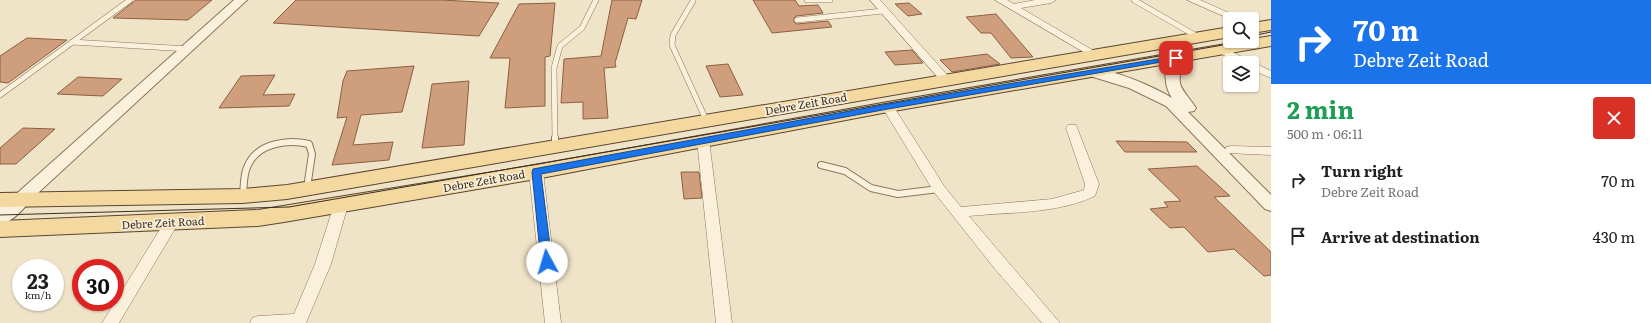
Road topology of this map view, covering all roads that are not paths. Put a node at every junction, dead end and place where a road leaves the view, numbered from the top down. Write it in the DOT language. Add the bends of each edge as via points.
graph roads {
  1 [pos="130,0"];
  2 [pos="241,0"];
  3 [pos="596,0"];
  4 [pos="807,0"];
  5 [pos="830,0"];
  6 [pos="874,0"];
  7 [pos="1000,0"];
  8 [pos="1051,0"];
  9 [pos="1134,0"];
  10 [pos="1192,0"];
  11 [pos="693,1"];
  12 [pos="1012,7"];
  13 [pos="883,11"];
  14 [pos="1223,13"];
  15 [pos="797,20"];
  16 [pos="1223,33"];
  17 [pos="1199,37"];
  18 [pos="1271,41"];
  19 [pos="72,42"];
  20 [pos="188,49"];
  21 [pos="1222,50"];
  22 [pos="1234,56"];
  23 [pos="1176,58"];
  24 [pos="1095,64"];
  25 [pos="1259,69"];
  26 [pos="1271,75"];
  27 [pos="945,79"];
  28 [pos="0,95"];
  29 [pos="888,107"];
  30 [pos="707,122"];
  31 [pos="1072,128"];
  32 [pos="702,140"];
  33 [pos="555,147"];
  34 [pos="1271,151"];
  35 [pos="1234,158"];
  36 [pos="821,165"];
  37 [pos="536,172"];
  38 [pos="307,189"];
  39 [pos="940,190"];
  40 [pos="1271,193"];
  41 [pos="243,196"];
  42 [pos="56,199"];
  43 [pos="10,200"];
  44 [pos="1271,205"];
  45 [pos="341,206"];
  46 [pos="959,212"];
  47 [pos="0,218"];
  48 [pos="172,222"];
  49 [pos="0,229"];
  50 [pos="28,229"];
  51 [pos="298,322"];
  52 [pos="110,323"];
  53 [pos="258,323"];
  54 [pos="554,323"];
  55 [pos="724,323"];
  56 [pos="1052,323"];
  1 -- 19 [label="lane"];
  2 -- 20 [label="street"];
  3 -- 33 [label="lane" via="582,28 560,46 554,68"];
  4 -- 5 [label="lane"];
  6 -- 13 [label="street"];
  7 -- 12 [label="street"];
  8 -- 12 [label="street"];
  9 -- 17 [label="lane"];
  10 -- 14 [label="street"];
  11 -- 30 [label="lane" via="673,35 672,45"];
  12 -- 24 [label="street"];
  13 -- 15 [label="lane"];
  13 -- 27 [label="street"];
  16 -- 17 [label="main road, Debre Zeit Road"];
  17 -- 24 [label="main road, Debre Zeit Road"];
  18 -- 21 [label="main road, Debre Zeit Road"];
  19 -- 20 [label="lane"];
  19 -- 28 [label="lane"];
  20 -- 43 [label="street"];
  21 -- 22 [label="street"];
  21 -- 23 [label="main road, Debre Zeit Road"];
  23 -- 24 [label="main road, Debre Zeit Road"];
  23 -- 35 [label="street" via="1172,80 1176,96"];
  24 -- 27 [label="main road, Debre Zeit Road"];
  24 -- 29 [label="main road, Debre Zeit Road"];
  24 -- 35 [label="street" via="1154,92 1171,103"];
  25 -- 26 [label="street"];
  27 -- 30 [label="main road, Debre Zeit Road"];
  29 -- 32 [label="main road, Debre Zeit Road"];
  29 -- 39 [label="street"];
  30 -- 33 [label="main road, Debre Zeit Road"];
  31 -- 46 [label="street" via="1092,184 1090,193 1052,204"];
  32 -- 37 [label="main road, Debre Zeit Road"];
  32 -- 55 [label="street"];
  33 -- 38 [label="main road, Debre Zeit Road"];
  34 -- 35 [label="street"];
  35 -- 40 [label="street"];
  35 -- 44 [label="street"];
  36 -- 39 [label="lane" via="845,171 871,188 898,194"];
  37 -- 45 [label="main road, Debre Zeit Road"];
  37 -- 54 [label="street"];
  38 -- 41 [label="main road, Debre Zeit Road"];
  38 -- 41 [label="lane" via="312,154 309,144 300,140 283,142 256,154 248,164"];
  39 -- 46 [label="street"];
  41 -- 42 [label="main road, Debre Zeit Road"];
  42 -- 43 [label="main road, Debre Zeit Road"];
  42 -- 50 [label="main road"];
  43 -- 47 [label="main road"];
  45 -- 48 [label="main road, Debre Zeit Road" via="258,218"];
  45 -- 51 [label="street" via="324,264"];
  46 -- 56 [label="street" via="1000,265"];
  48 -- 50 [label="main road, Debre Zeit Road"];
  48 -- 52 [label="street"];
  49 -- 50 [label="main road, Debre Zeit Road"];
  51 -- 53 [label="street"];
}
